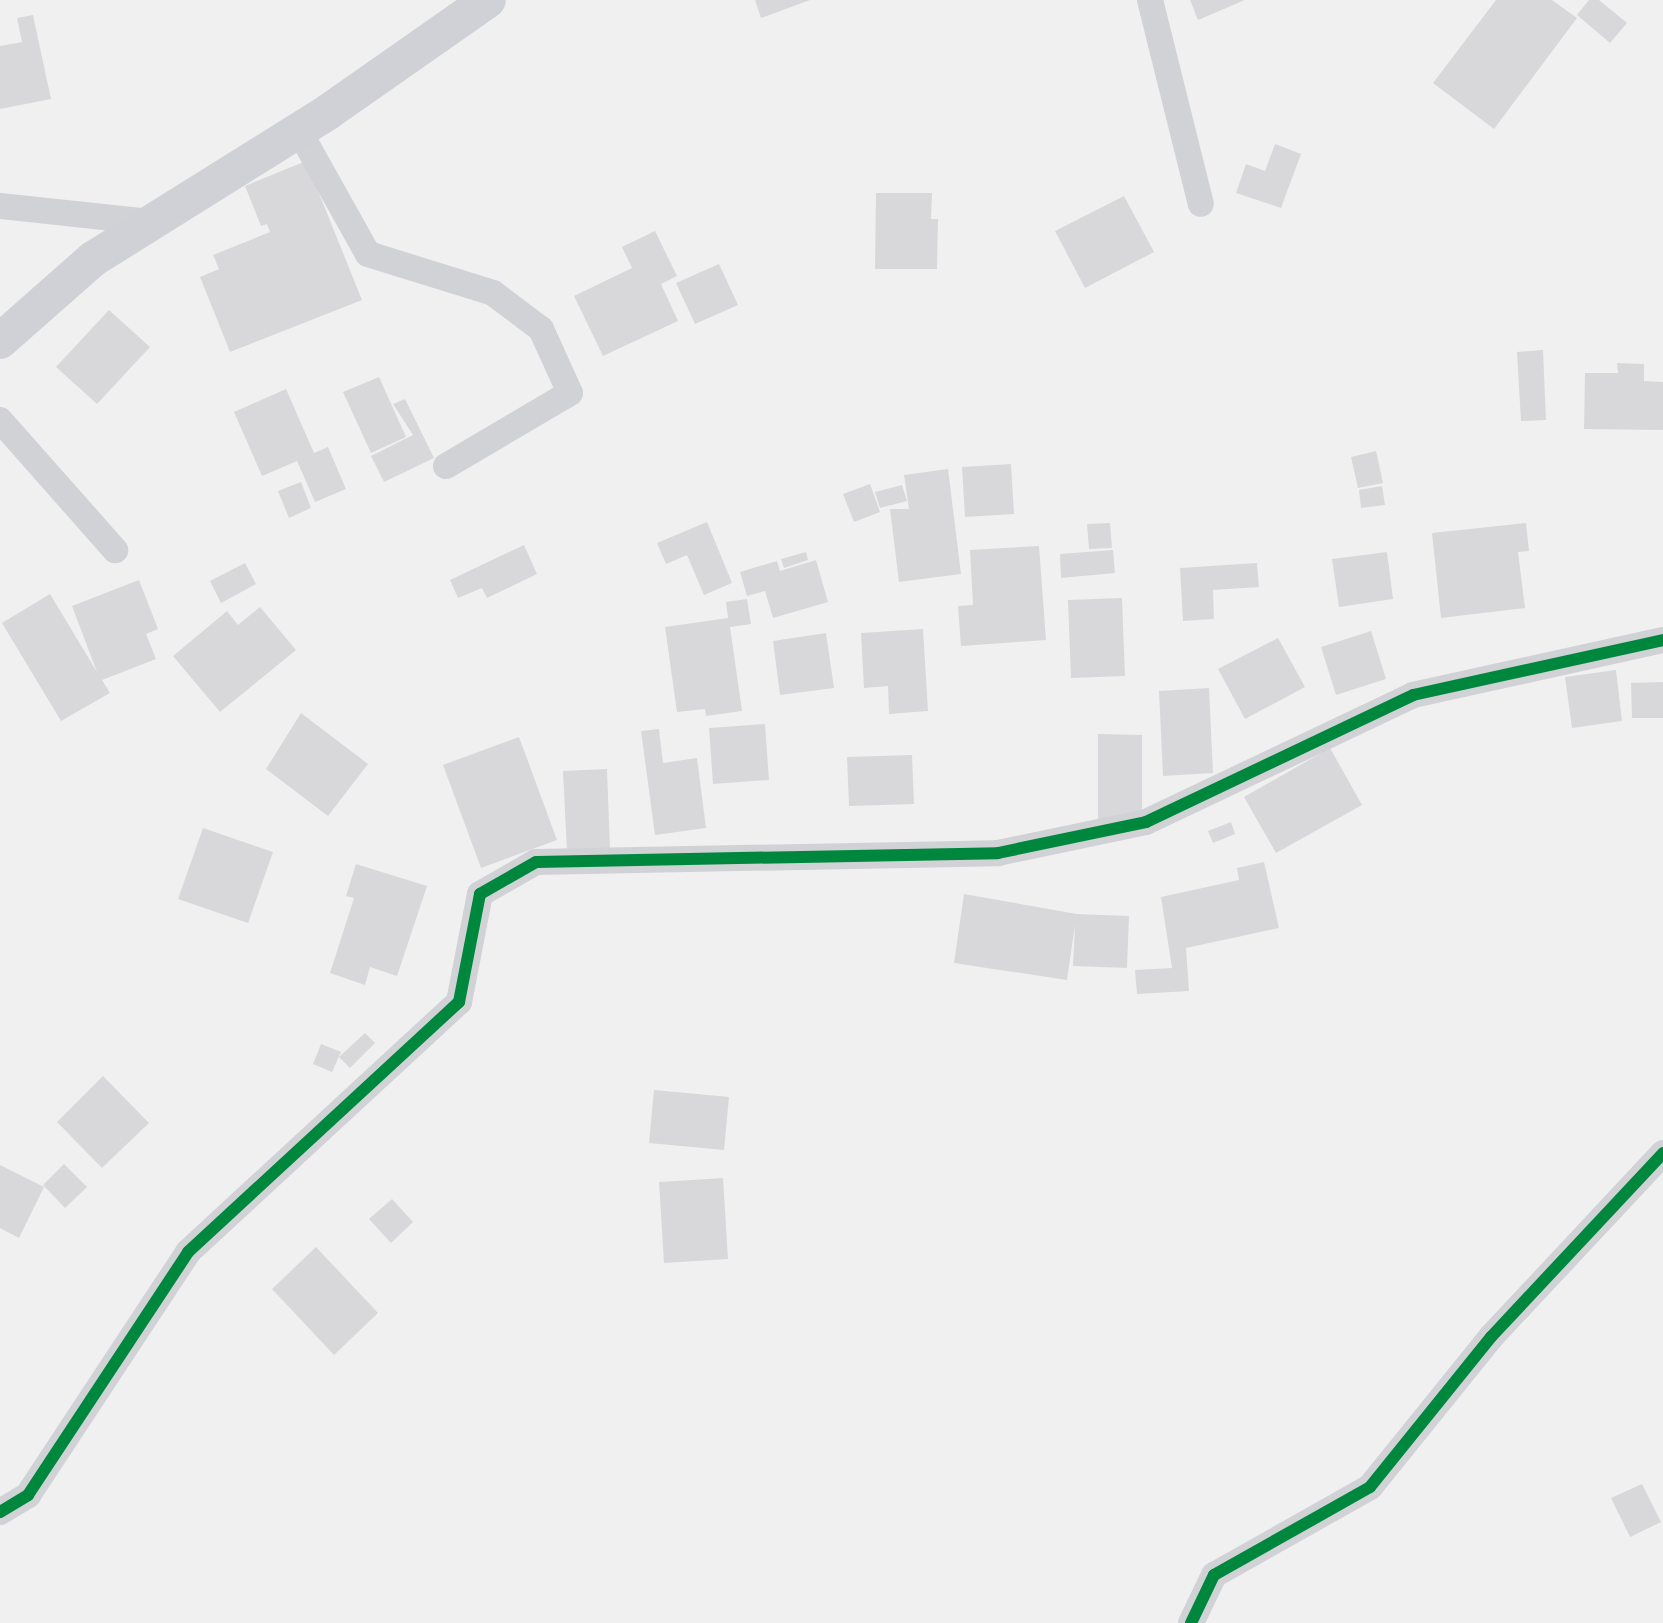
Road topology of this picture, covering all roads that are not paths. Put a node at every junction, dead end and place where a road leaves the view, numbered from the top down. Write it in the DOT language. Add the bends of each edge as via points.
graph roads {
  1 [pos="488,0"];
  2 [pos="1150,0"];
  3 [pos="298,129"];
  4 [pos="1201,204"];
  5 [pos="0,206"];
  6 [pos="150,222"];
  7 [pos="0,341"];
  8 [pos="0,420"];
  9 [pos="446,466"];
  10 [pos="115,550"];
  11 [pos="1663,640"];
  12 [pos="1663,1153"];
  13 [pos="0,1512"];
  14 [pos="1191,1623"];
  1 -- 3 [label="main road"];
  2 -- 4 [label="street"];
  3 -- 6 [label="main road"];
  3 -- 9 [label="street" via="368,254 493,293 541,329 570,393"];
  5 -- 6 [label="street"];
  6 -- 7 [label="main road" via="93,259"];
  8 -- 10 [label="street"];
  11 -- 13 [label="street" via="1413,695 1146,822 998,853 536,862 480,894 459,1002 188,1252 28,1495"];
  12 -- 14 [label="street" via="1491,1337 1370,1487 1214,1575"];
}
